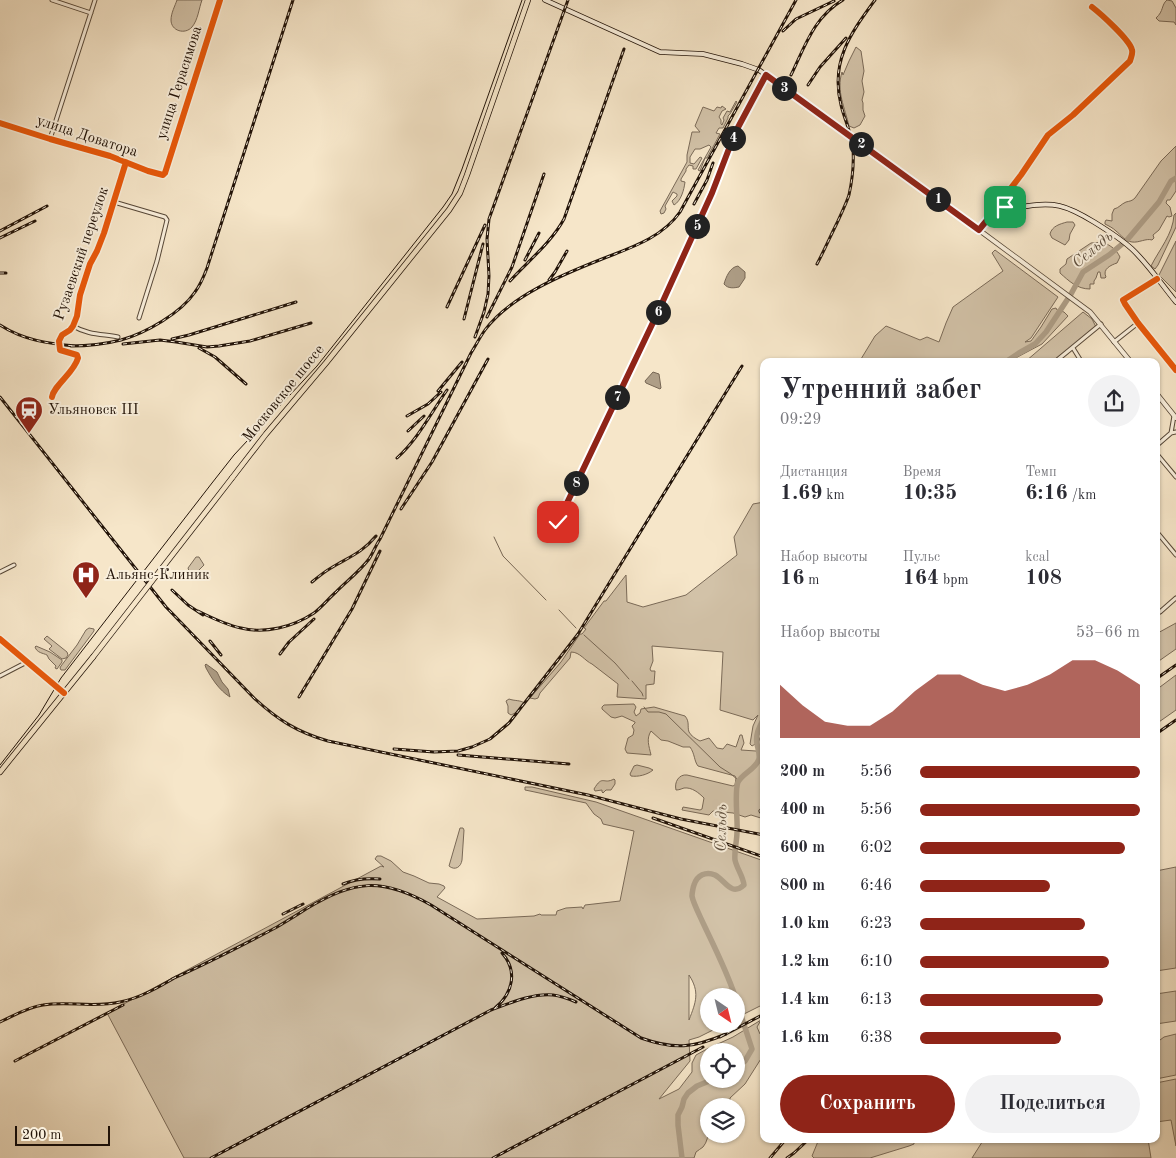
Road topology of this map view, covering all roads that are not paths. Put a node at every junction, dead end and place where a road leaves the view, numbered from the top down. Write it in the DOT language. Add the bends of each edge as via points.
graph roads {
  1 [pos="52,0"];
  2 [pos="95,0"];
  3 [pos="220,0"];
  4 [pos="528,0"];
  5 [pos="545,0"];
  6 [pos="1092,6"];
  7 [pos="91,13"];
  8 [pos="766,75"];
  9 [pos="0,123"];
  10 [pos="50,139"];
  11 [pos="126,162"];
  12 [pos="165,173"];
  13 [pos="1003,198"];
  14 [pos="114,202"];
  15 [pos="1009,209"];
  16 [pos="988,218"];
  17 [pos="979,230"];
  18 [pos="1158,279"];
  19 [pos="1176,302"];
  20 [pos="140,318"];
  21 [pos="1138,323"];
  22 [pos="1100,324"];
  23 [pos="74,326"];
  24 [pos="118,337"];
  25 [pos="1114,342"];
  26 [pos="1072,348"];
  27 [pos="1060,358"];
  28 [pos="1079,358"];
  29 [pos="1127,358"];
  30 [pos="1176,370"];
  31 [pos="52,397"];
  32 [pos="1160,398"];
  33 [pos="1175,417"];
  34 [pos="1176,432"];
  35 [pos="1171,433"];
  36 [pos="1160,443"];
  37 [pos="1160,458"];
  38 [pos="1176,477"];
  39 [pos="558,522"];
  40 [pos="1160,536"];
  41 [pos="1176,555"];
  42 [pos="14,565"];
  43 [pos="0,572"];
  44 [pos="1176,598"];
  45 [pos="1160,612"];
  46 [pos="0,640"];
  47 [pos="27,662"];
  48 [pos="0,676"];
  49 [pos="64,693"];
  50 [pos="0,772"];
  1 -- 7 [label="street"];
  2 -- 7 [label="street"];
  3 -- 12 [label="street, улица Герасимова"];
  4 -- 49 [label="main road, Московское шоссе, bridge" via="467,176 456,199 266,434"];
  5 -- 8 [label="main road" via="660,52 711,55 752,67"];
  6 -- 13 [label="street" via="1126,40 1132,56 1048,135"];
  7 -- 10 [label="street"];
  8 -- 17 [label="main road"];
  8 -- 39 [label="street" via="735,133 712,193 658,312"];
  9 -- 10 [label="street, улица Доватора"];
  10 -- 11 [label="street, улица Доватора"];
  11 -- 12 [label="street, улица Доватора" via="158,174"];
  11 -- 14 [label="street, Рузаевский переулок"];
  13 -- 15 [label="street" via="1003,204"];
  13 -- 16 [label="street"];
  14 -- 20 [label="street, Рузаевский переулок" via="167,220"];
  14 -- 23 [label="street, Рузаевский переулок" via="90,264"];
  15 -- 16 [label="main road"];
  15 -- 18 [label="main road" via="1048,204 1080,214 1132,249"];
  16 -- 17 [label="main road"];
  17 -- 22 [label="main road" via="1080,303"];
  18 -- 19 [label="main road"];
  18 -- 21 [label="street" via="1123,300"];
  21 -- 25 [label="street"];
  21 -- 30 [label="street"];
  22 -- 25 [label="main road"];
  22 -- 26 [label="street"];
  23 -- 24 [label="street" via="96,335"];
  23 -- 31 [label="street, Рузаевский переулок" via="62,334 59,341 60,350 77,355 77,364"];
  25 -- 29 [label="main road"];
  26 -- 27 [label="street"];
  26 -- 28 [label="street"];
  32 -- 33 [label="main road"];
  33 -- 35 [label="street"];
  34 -- 35 [label="street"];
  35 -- 36 [label="street"];
  37 -- 38 [label="street"];
  40 -- 41 [label="street"];
  42 -- 43 [label="street"];
  44 -- 45 [label="street"];
  46 -- 47 [label="street"];
  47 -- 48 [label="street"];
  47 -- 49 [label="street"];
  49 -- 50 [label="main road, Московское шоссе"];
}
